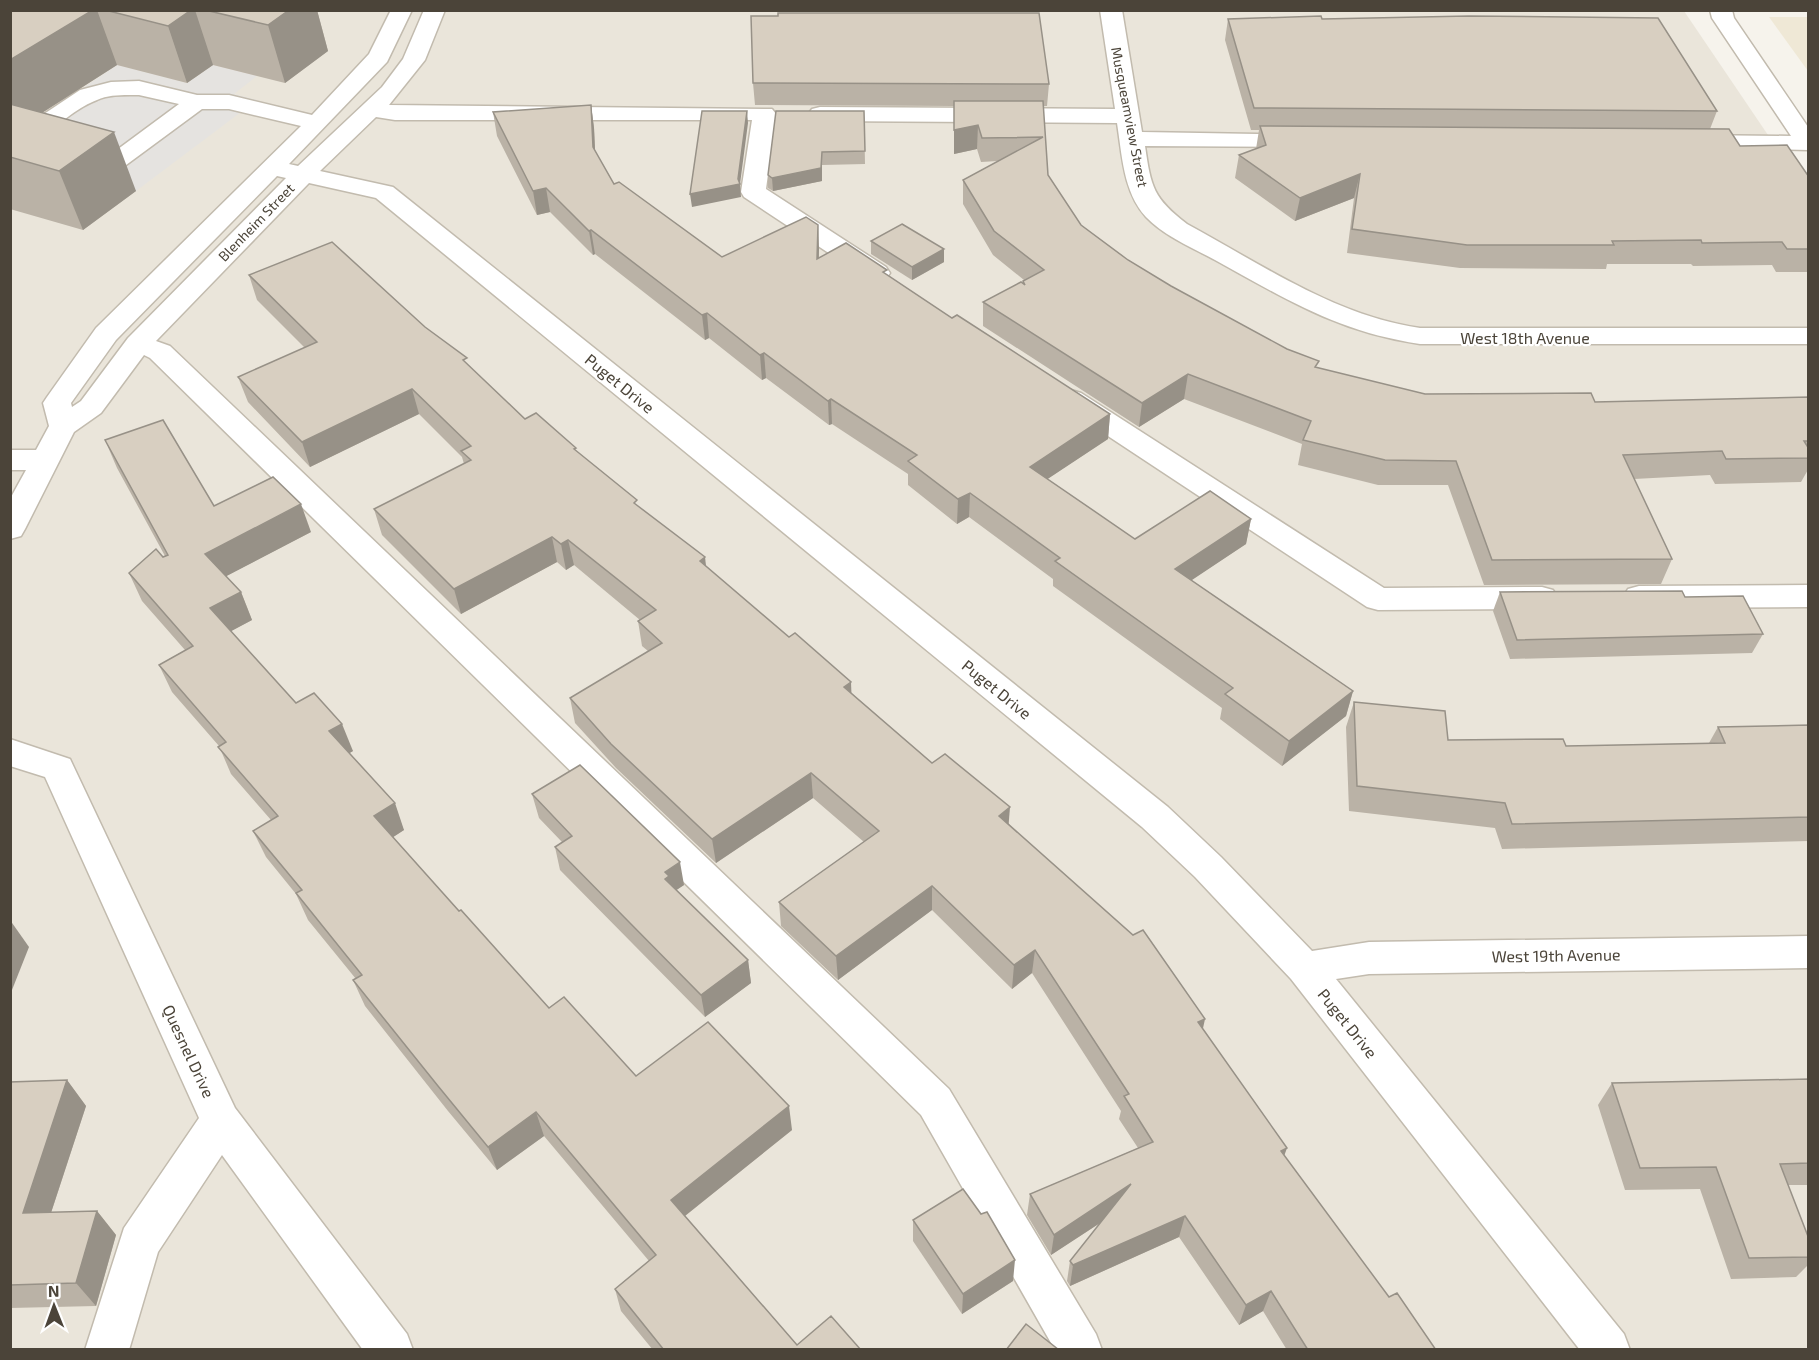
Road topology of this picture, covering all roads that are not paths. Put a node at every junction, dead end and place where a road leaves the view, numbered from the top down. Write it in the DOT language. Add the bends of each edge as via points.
graph roads {
  1 [pos="402,10"];
  2 [pos="435,10"];
  3 [pos="1111,10"];
  4 [pos="1721,10"];
  5 [pos="196,102"];
  6 [pos="370,109"];
  7 [pos="783,114"];
  8 [pos="318,123"];
  9 [pos="1129,127"];
  10 [pos="1328,140"];
  11 [pos="1674,142"];
  12 [pos="1809,143"];
  13 [pos="273,168"];
  14 [pos="303,174"];
  15 [pos="1255,273"];
  16 [pos="902,289"];
  17 [pos="1809,336"];
  18 [pos="138,344"];
  19 [pos="1051,386"];
  20 [pos="63,426"];
  21 [pos="10,460"];
  22 [pos="44,460"];
  23 [pos="10,529"];
  24 [pos="1809,596"];
  25 [pos="1617,597"];
  26 [pos="1569,598"];
  27 [pos="10,752"];
  28 [pos="1809,952"];
  29 [pos="1304,968"];
  30 [pos="221,1121"];
  31 [pos="107,1350"];
  32 [pos="391,1350"];
  33 [pos="1080,1350"];
  34 [pos="1608,1350"];
  1 -- 8 [label="street, Blenheim Street" via="379,57"];
  2 -- 6 [label="street, Blenheim Street" via="414,60 390,92"];
  3 -- 9 [label="street, Musqueamview Street"];
  4 -- 12 [label="street"];
  5 -- 5 [label="street" via="139,88 111,89 88,95 46,123 35,139 114,163"];
  5 -- 8 [label="street" via="229,102"];
  6 -- 7 [label="street" via="395,113"];
  6 -- 14 [label="street, Blenheim Street"];
  7 -- 9 [label="street"];
  7 -- 16 [label="street" via="753,192"];
  8 -- 13 [label="street, Blenheim Street"];
  9 -- 10 [label="street"];
  9 -- 15 [label="street, Musqueamview Street" via="1142,191 1155,212 1178,230"];
  11 -- 12 [label="street"];
  13 -- 14 [label="street, Puget Drive"];
  13 -- 20 [label="street, Blenheim Street" via="106,334 57,403"];
  14 -- 18 [label="street, Blenheim Street"];
  14 -- 29 [label="street, Puget Drive" via="384,192 1155,817"];
  15 -- 17 [label="street, West 18th Avenue" via="1351,322 1420,336"];
  18 -- 20 [label="street, Blenheim Street" via="91,407"];
  18 -- 33 [label="street" via="160,352 935,1102"];
  19 -- 26 [label="street" via="1378,599"];
  20 -- 22 [label="street, Blenheim Street"];
  21 -- 22 [label="street"];
  22 -- 23 [label="street, Blenheim Street"];
  24 -- 25 [label="street"];
  27 -- 30 [label="street, Quesnel Drive" via="58,768"];
  28 -- 29 [label="street, West 19th Avenue" via="1369,958"];
  29 -- 34 [label="street, Puget Drive"];
  30 -- 31 [label="street" via="139,1243"];
  30 -- 32 [label="street, Quesnel Drive"];
}
